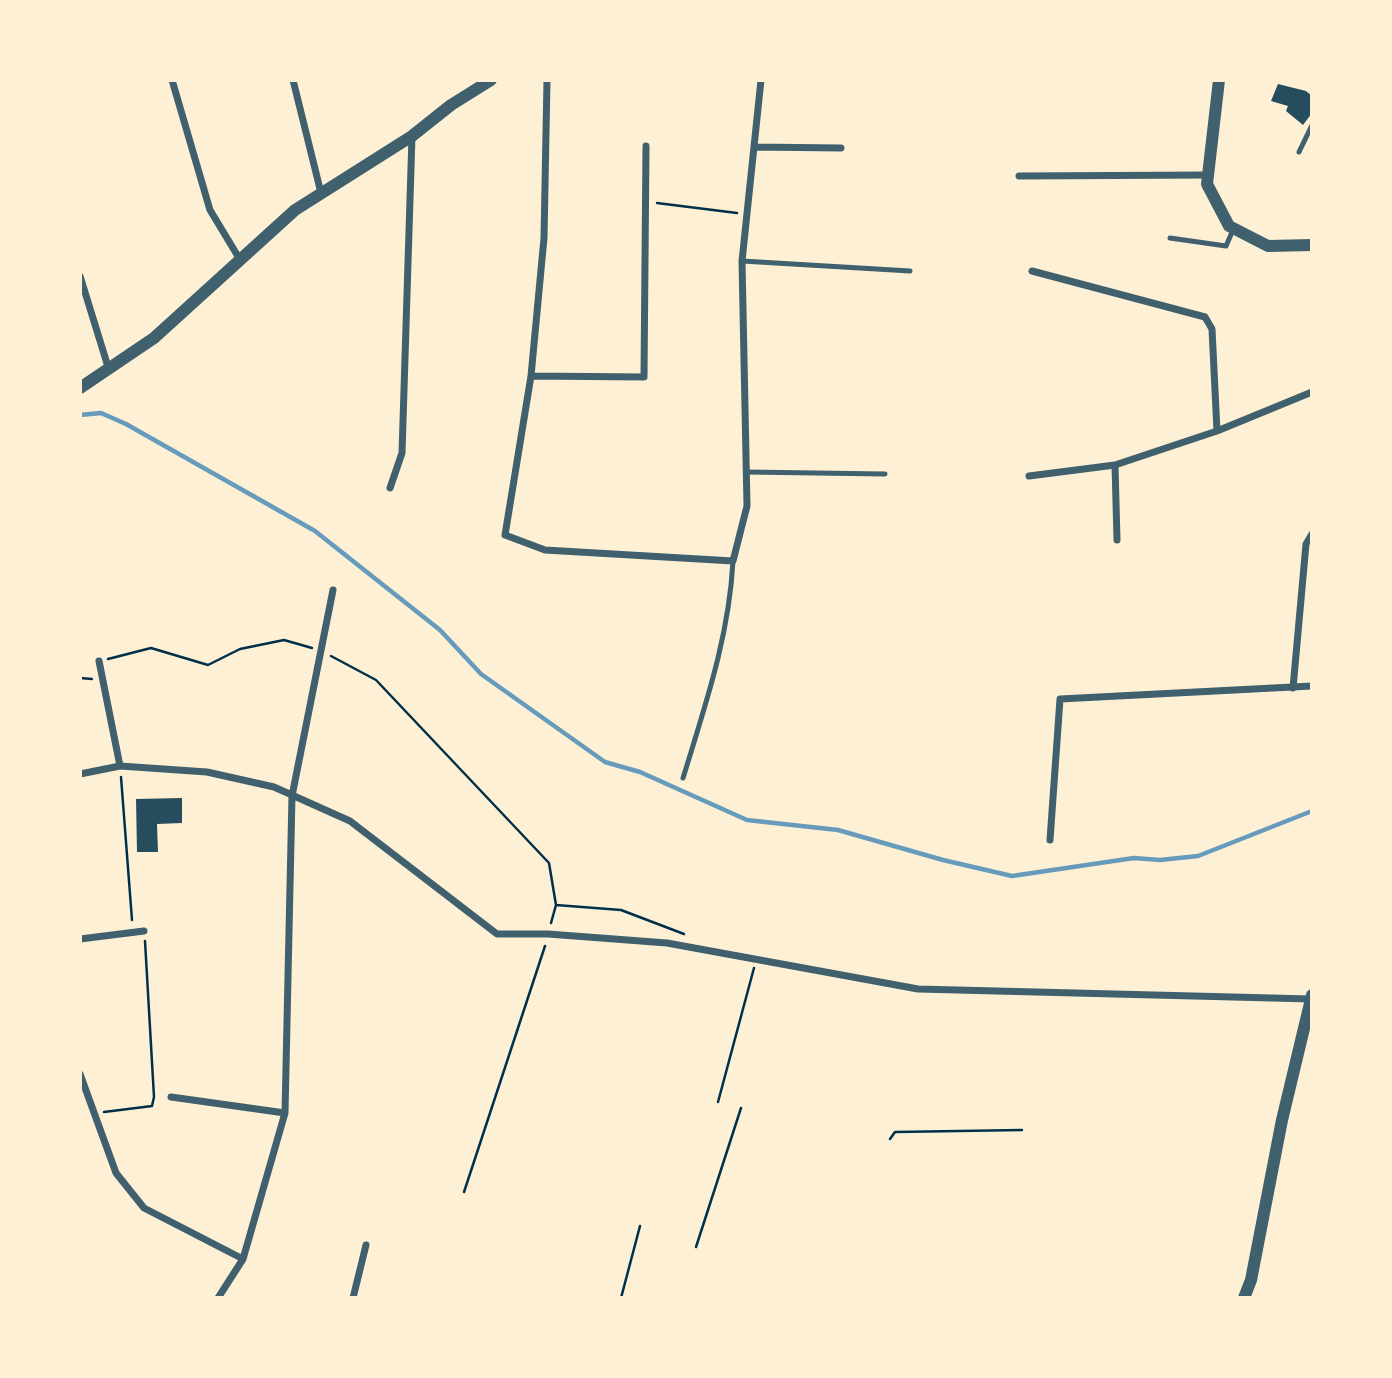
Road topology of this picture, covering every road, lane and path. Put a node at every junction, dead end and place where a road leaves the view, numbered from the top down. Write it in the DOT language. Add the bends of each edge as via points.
graph roads {
  1 [pos="172,80"];
  2 [pos="293,80"];
  3 [pos="491,80"];
  4 [pos="547,80"];
  5 [pos="761,80"];
  6 [pos="1219,80"];
  7 [pos="1311,125"];
  8 [pos="412,136"];
  9 [pos="646,146"];
  10 [pos="754,147"];
  11 [pos="841,148"];
  12 [pos="1299,152"];
  13 [pos="1208,175"];
  14 [pos="1018,176"];
  15 [pos="321,193"];
  16 [pos="646,201"];
  17 [pos="747,214"];
  18 [pos="1233,228"];
  19 [pos="1170,238"];
  20 [pos="1311,245"];
  21 [pos="239,258"];
  22 [pos="742,261"];
  23 [pos="910,271"];
  24 [pos="1032,271"];
  25 [pos="80,276"];
  26 [pos="109,370"];
  27 [pos="531,376"];
  28 [pos="80,388"];
  29 [pos="1311,392"];
  30 [pos="1217,431"];
  31 [pos="1115,465"];
  32 [pos="746,472"];
  33 [pos="885,474"];
  34 [pos="1029,476"];
  35 [pos="390,488"];
  36 [pos="1311,534"];
  37 [pos="1117,540"];
  38 [pos="733,561"];
  39 [pos="332,590"];
  40 [pos="321,650"];
  41 [pos="99,661"];
  42 [pos="1311,686"];
  43 [pos="1293,688"];
  44 [pos="120,766"];
  45 [pos="80,774"];
  46 [pos="683,778"];
  47 [pos="292,796"];
  48 [pos="1049,840"];
  49 [pos="556,905"];
  50 [pos="144,931"];
  51 [pos="134,933"];
  52 [pos="548,934"];
  53 [pos="687,936"];
  54 [pos="80,939"];
  55 [pos="757,958"];
  56 [pos="1311,997"];
  57 [pos="80,1074"];
  58 [pos="171,1097"];
  59 [pos="718,1102"];
  60 [pos="741,1108"];
  61 [pos="96,1113"];
  62 [pos="285,1113"];
  63 [pos="1022,1130"];
  64 [pos="890,1139"];
  65 [pos="464,1192"];
  66 [pos="640,1226"];
  67 [pos="366,1245"];
  68 [pos="696,1247"];
  69 [pos="243,1259"];
  70 [pos="218,1297"];
  71 [pos="353,1297"];
  72 [pos="621,1297"];
  73 [pos="1244,1297"];
  1 -- 21 [label="street" via="209,210"];
  2 -- 15 [label="street"];
  3 -- 8 [label="street"];
  4 -- 27 [label="street" via="544,238"];
  5 -- 10 [label="street"];
  6 -- 13 [label="street"];
  7 -- 12 [label="lane"];
  8 -- 15 [label="street"];
  8 -- 35 [label="street" via="402,453"];
  9 -- 16 [label="street"];
  10 -- 11 [label="street"];
  10 -- 17 [label="street"];
  13 -- 14 [label="street"];
  13 -- 18 [label="street" via="1207,184"];
  15 -- 21 [label="street"];
  16 -- 17 [label="path"];
  16 -- 27 [label="street" via="644,377"];
  17 -- 22 [label="street"];
  18 -- 19 [label="lane" via="1226,246"];
  18 -- 20 [label="street" via="1268,246"];
  21 -- 26 [label="street" via="154,338"];
  22 -- 23 [label="lane"];
  22 -- 32 [label="street"];
  24 -- 30 [label="street" via="1205,317 1212,329"];
  25 -- 26 [label="street"];
  26 -- 28 [label="street"];
  27 -- 38 [label="street" via="505,536 545,550"];
  29 -- 30 [label="street"];
  30 -- 31 [label="street"];
  31 -- 34 [label="street"];
  31 -- 37 [label="street"];
  32 -- 33 [label="lane"];
  32 -- 38 [label="street" via="747,506"];
  36 -- 43 [label="street"];
  38 -- 46 [label="lane" via="723,645"];
  39 -- 40 [label="street"];
  40 -- 41 [label="path" via="284,640 240,649 208,665 151,648"];
  40 -- 47 [label="street"];
  40 -- 49 [label="path" via="376,680 549,863"];
  41 -- 44 [label="street"];
  42 -- 43 [label="street"];
  43 -- 48 [label="street" via="1060,699"];
  44 -- 45 [label="street"];
  44 -- 47 [label="street" via="206,772"];
  44 -- 51 [label="path"];
  47 -- 52 [label="street" via="350,821 497,934"];
  47 -- 62 [label="street"];
  49 -- 52 [label="path"];
  49 -- 53 [label="path" via="621,910"];
  50 -- 51 [label="street"];
  50 -- 61 [label="path" via="152,1106"];
  51 -- 54 [label="street"];
  52 -- 55 [label="street" via="667,943"];
  52 -- 65 [label="path"];
  55 -- 56 [label="street" via="919,989"];
  55 -- 59 [label="path"];
  56 -- 73 [label="street"];
  57 -- 61 [label="street"];
  58 -- 62 [label="street"];
  60 -- 68 [label="path"];
  61 -- 69 [label="street" via="116,1173 144,1208"];
  62 -- 69 [label="street"];
  63 -- 64 [label="path" via="895,1132"];
  66 -- 72 [label="path"];
  67 -- 71 [label="street"];
  69 -- 70 [label="street"];
}
